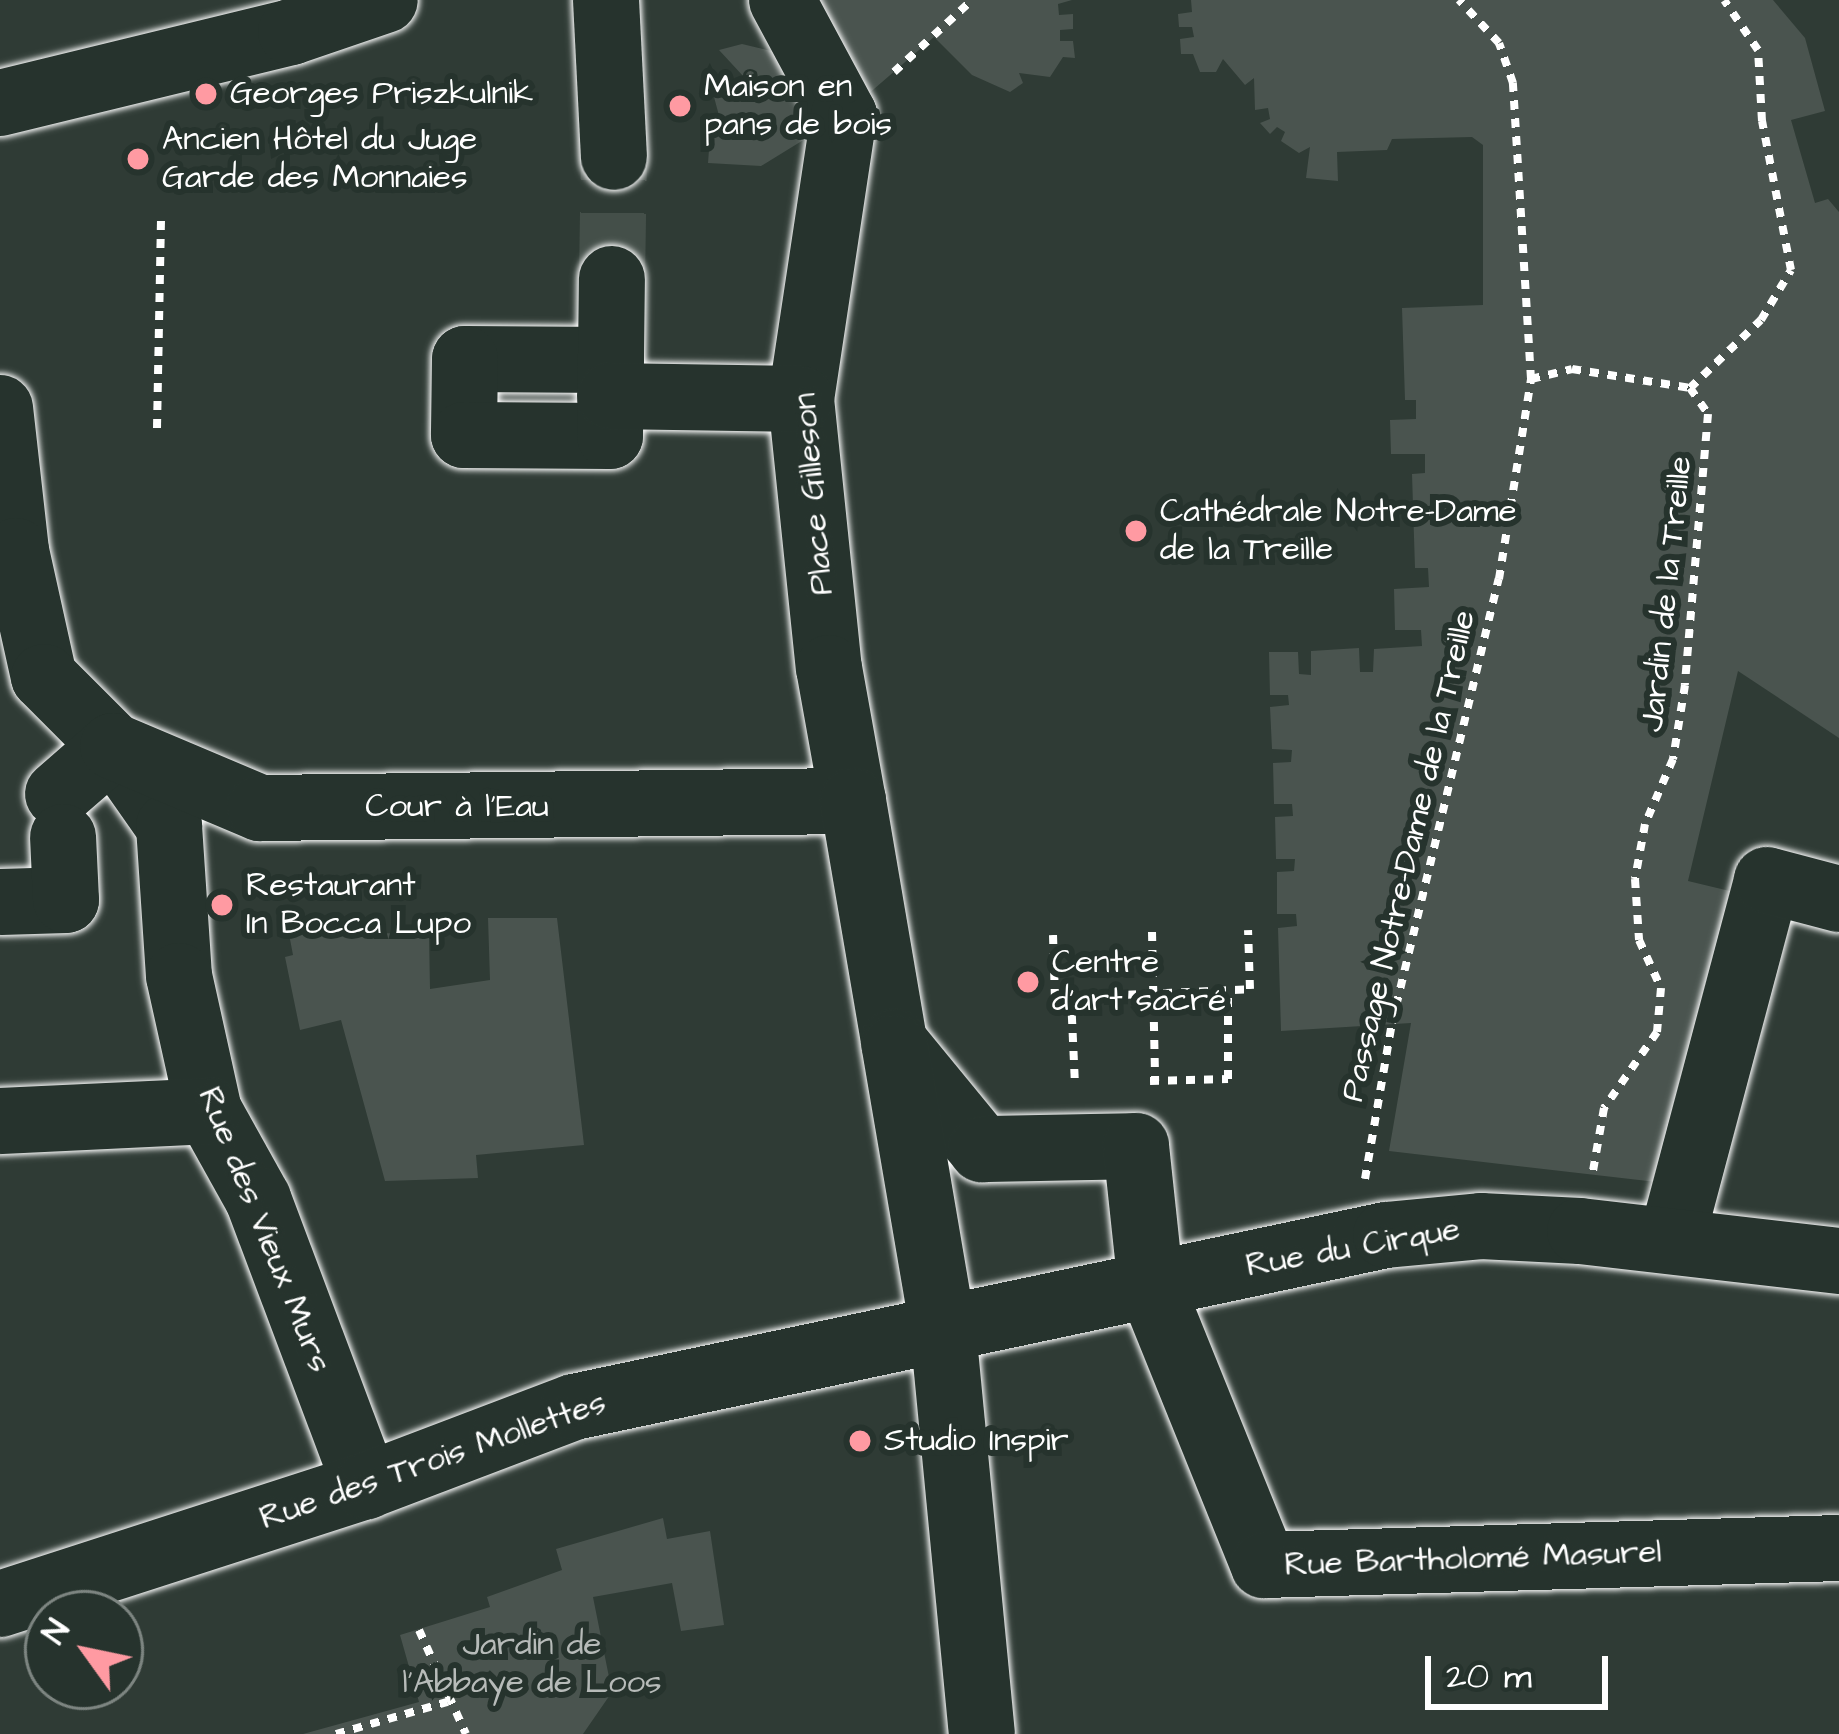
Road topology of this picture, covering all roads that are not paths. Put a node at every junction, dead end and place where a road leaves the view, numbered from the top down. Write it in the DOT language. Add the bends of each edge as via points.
graph roads {
  1 [pos="385,0"];
  2 [pos="606,0"];
  3 [pos="782,0"];
  4 [pos="287,16"];
  5 [pos="0,103"];
  6 [pos="614,157"];
  7 [pos="613,279"];
  8 [pos="801,399"];
  9 [pos="0,408"];
  10 [pos="113,746"];
  11 [pos="853,801"];
  12 [pos="1839,898"];
  13 [pos="1,902"];
  14 [pos="894,1042"];
  15 [pos="209,1111"];
  16 [pos="0,1121"];
  17 [pos="1672,1238"];
  18 [pos="1839,1261"];
  19 [pos="1151,1286"];
  20 [pos="943,1330"];
  21 [pos="366,1486"];
  22 [pos="1839,1548"];
  23 [pos="0,1604"];
  24 [pos="982,1734"];
  1 -- 4 [label="street"];
  2 -- 6 [label="street"];
  3 -- 8 [label="street, Place Gilleson" via="844,116"];
  4 -- 5 [label="street"];
  7 -- 8 [label="street" via="610,378"];
  8 -- 11 [label="street, Place Gilleson" via="829,668"];
  9 -- 10 [label="street" via="16,551 44,677"];
  10 -- 11 [label="street, Cour à l'Eau" via="260,808"];
  10 -- 13 [label="street" via="61,816 66,900"];
  10 -- 15 [label="street, Rue des Vieux Murs" via="169,826 179,976"];
  11 -- 14 [label="street, Place Gilleson"];
  12 -- 17 [label="street" via="1767,880"];
  14 -- 19 [label="street, Place Gilleson" via="982,1149 1136,1146"];
  14 -- 20 [label="street, Place Gilleson"];
  15 -- 16 [label="street"];
  15 -- 21 [label="street, Rue des Vieux Murs" via="258,1198"];
  17 -- 18 [label="street, Rue du Cirque"];
  17 -- 19 [label="street, Rue du Cirque" via="1481,1226 1362,1240"];
  19 -- 20 [label="street, Rue du Cirque"];
  19 -- 22 [label="street, Rue Bartholomé Masurel" via="1264,1565"];
  20 -- 21 [label="street, Rue des Trois Mollettes" via="574,1407"];
  20 -- 24 [label="street, Place Gilleson"];
  21 -- 23 [label="street, Rue des Trois Mollettes"];
}
